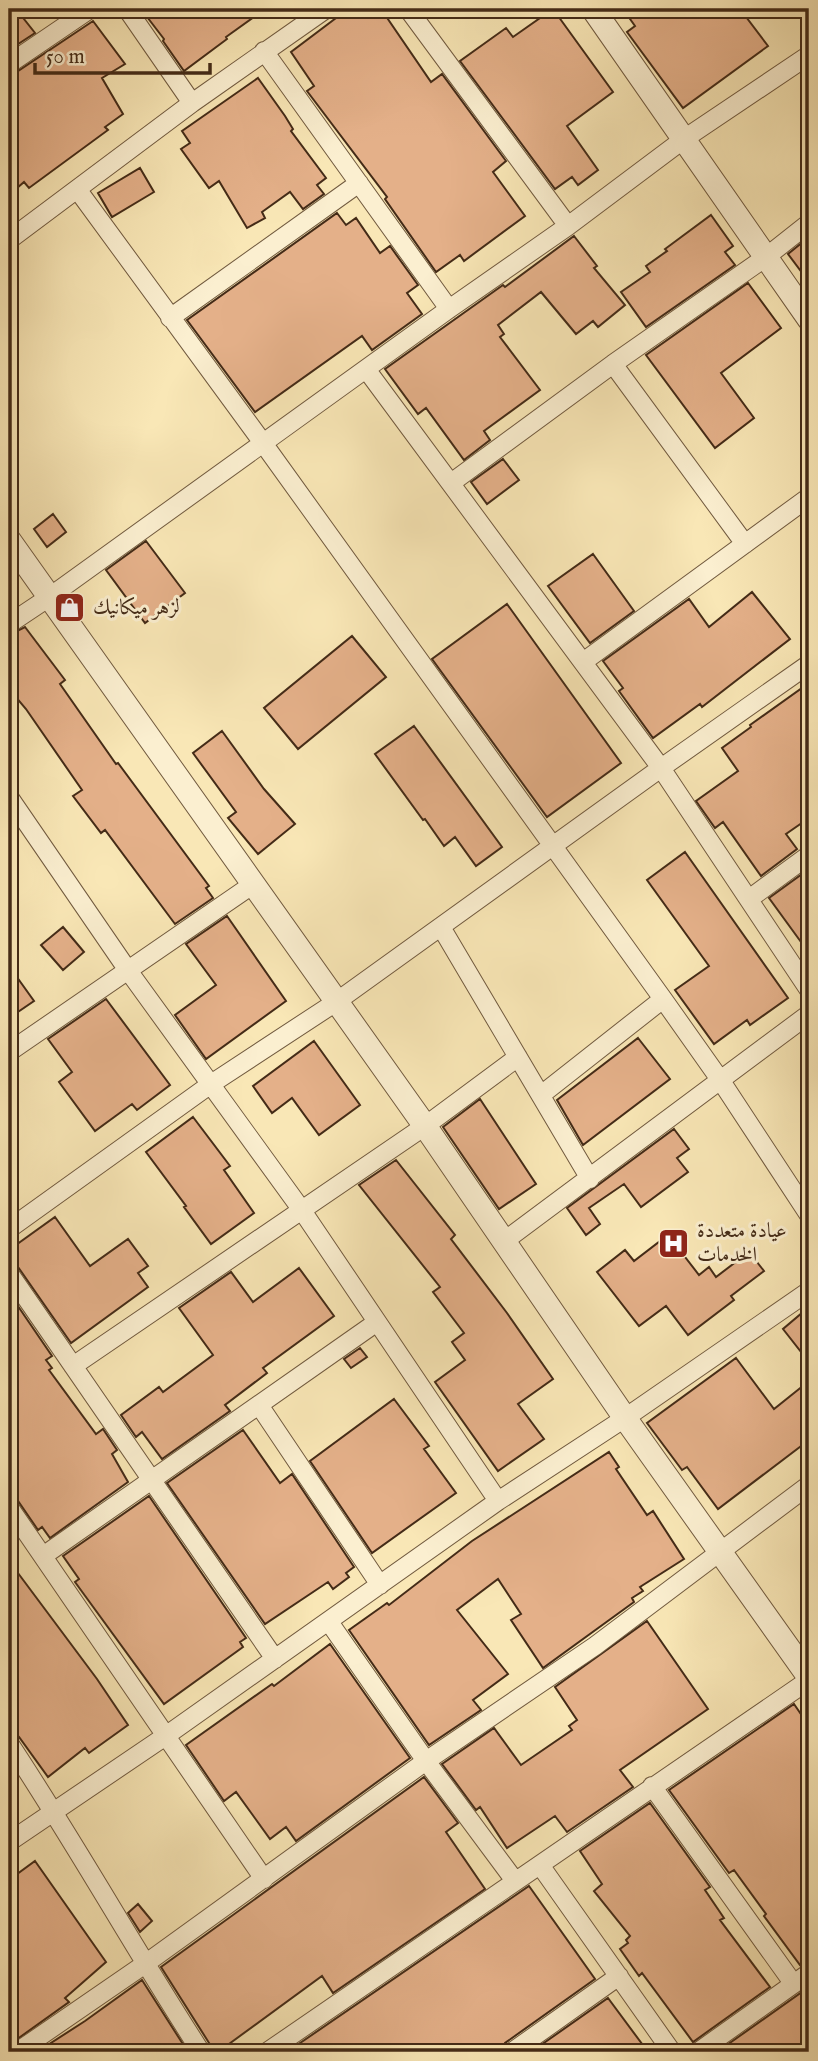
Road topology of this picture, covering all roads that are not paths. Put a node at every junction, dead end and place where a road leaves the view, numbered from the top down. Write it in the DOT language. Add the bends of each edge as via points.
graph roads {
  1 [pos="90,9"];
  2 [pos="127,9"];
  3 [pos="326,9"];
  4 [pos="408,9"];
  5 [pos="593,9"];
  6 [pos="264,51"];
  7 [pos="809,55"];
  8 [pos="9,64"];
  9 [pos="192,103"];
  10 [pos="684,139"];
  11 [pos="359,183"];
  12 [pos="77,189"];
  13 [pos="809,223"];
  14 [pos="568,226"];
  15 [pos="9,240"];
  16 [pos="766,257"];
  17 [pos="449,309"];
  18 [pos="170,318"];
  19 [pos="809,319"];
  20 [pos="613,364"];
  21 [pos="366,369"];
  22 [pos="263,443"];
  23 [pos="451,483"];
  24 [pos="809,497"];
  25 [pos="9,540"];
  26 [pos="745,544"];
  27 [pos="48,598"];
  28 [pos="9,624"];
  29 [pos="583,662"];
  30 [pos="809,664"];
  31 [pos="661,768"];
  32 [pos="9,797"];
  33 [pos="553,847"];
  34 [pos="809,855"];
  35 [pos="252,885"];
  36 [pos="749,898"];
  37 [pos="441,927"];
  38 [pos="127,969"];
  39 [pos="809,989"];
  40 [pos="663,999"];
  41 [pos="336,1002"];
  42 [pos="809,1014"];
  43 [pos="9,1052"];
  44 [pos="518,1057"];
  45 [pos="722,1081"];
  46 [pos="211,1084"];
  47 [pos="541,1095"];
  48 [pos="425,1126"];
  49 [pos="590,1179"];
  50 [pos="301,1209"];
  51 [pos="809,1215"];
  52 [pos="11,1223"];
  53 [pos="503,1242"];
  54 [pos="9,1273"];
  55 [pos="809,1291"];
  56 [pos="377,1322"];
  57 [pos="73,1366"];
  58 [pos="259,1405"];
  59 [pos="625,1418"];
  60 [pos="152,1479"];
  61 [pos="809,1485"];
  62 [pos="498,1501"];
  63 [pos="9,1507"];
  64 [pos="721,1553"];
  65 [pos="43,1556"];
  66 [pos="380,1585"];
  67 [pos="329,1622"];
  68 [pos="275,1659"];
  69 [pos="809,1678"];
  70 [pos="167,1735"];
  71 [pos="9,1743"];
  72 [pos="426,1761"];
  73 [pos="652,1786"];
  74 [pos="54,1810"];
  75 [pos="9,1842"];
  76 [pos="540,1865"];
  77 [pos="264,1879"];
  78 [pos="515,1881"];
  79 [pos="145,1964"];
  80 [pos="809,1973"];
  81 [pos="619,1976"];
  82 [pos="793,1983"];
  83 [pos="17,2052"];
  84 [pos="201,2052"];
  85 [pos="267,2052"];
  86 [pos="512,2052"];
  87 [pos="672,2052"];
  88 [pos="698,2052"];
  1 -- 8 [label="street"];
  2 -- 9 [label="street"];
  3 -- 6 [label="street"];
  4 -- 14 [label="street"];
  5 -- 10 [label="street"];
  6 -- 9 [label="street"];
  6 -- 11 [label="street"];
  7 -- 10 [label="street"];
  9 -- 12 [label="street"];
  10 -- 14 [label="street"];
  10 -- 16 [label="street"];
  11 -- 17 [label="street"];
  11 -- 18 [label="street"];
  12 -- 15 [label="street"];
  12 -- 18 [label="street"];
  13 -- 16 [label="street"];
  14 -- 17 [label="street"];
  16 -- 19 [label="street"];
  16 -- 20 [label="street"];
  17 -- 21 [label="street"];
  18 -- 22 [label="street"];
  20 -- 23 [label="street"];
  20 -- 26 [label="street"];
  21 -- 22 [label="street"];
  21 -- 23 [label="street"];
  22 -- 27 [label="street"];
  22 -- 33 [label="street"];
  23 -- 29 [label="street"];
  24 -- 26 [label="street"];
  25 -- 27 [label="street"];
  26 -- 29 [label="street"];
  27 -- 28 [label="street"];
  27 -- 35 [label="street"];
  29 -- 31 [label="street"];
  30 -- 31 [label="street"];
  31 -- 33 [label="street"];
  31 -- 36 [label="street"];
  32 -- 38 [label="street"];
  33 -- 37 [label="street"];
  33 -- 40 [label="street"];
  34 -- 36 [label="street"];
  35 -- 38 [label="street"];
  35 -- 41 [label="street"];
  36 -- 39 [label="street"];
  37 -- 41 [label="street"];
  37 -- 44 [label="street"];
  38 -- 43 [label="street"];
  38 -- 46 [label="street"];
  40 -- 45 [label="street"];
  40 -- 47 [label="street"];
  41 -- 46 [label="street"];
  41 -- 48 [label="street"];
  42 -- 45 [label="street"];
  44 -- 47 [label="street"];
  44 -- 48 [label="street"];
  45 -- 49 [label="street"];
  45 -- 51 [label="street"];
  46 -- 50 [label="street"];
  46 -- 52 [label="street"];
  47 -- 49 [label="street"];
  48 -- 50 [label="street"];
  48 -- 53 [label="street"];
  49 -- 53 [label="street"];
  50 -- 56 [label="street"];
  50 -- 57 [label="street"];
  53 -- 59 [label="street"];
  54 -- 57 [label="street"];
  55 -- 59 [label="street"];
  56 -- 58 [label="street"];
  56 -- 62 [label="street"];
  57 -- 60 [label="street"];
  58 -- 60 [label="street"];
  58 -- 66 [label="street"];
  59 -- 62 [label="street"];
  59 -- 64 [label="street"];
  60 -- 65 [label="street"];
  60 -- 68 [label="street"];
  61 -- 64 [label="street"];
  62 -- 66 [label="street"];
  63 -- 65 [label="street"];
  64 -- 69 [label="street"];
  64 -- 72 [label="street"];
  65 -- 70 [label="street"];
  66 -- 67 [label="street"];
  67 -- 68 [label="street"];
  67 -- 72 [label="street"];
  68 -- 70 [label="street"];
  69 -- 73 [label="street"];
  70 -- 74 [label="street"];
  70 -- 77 [label="street"];
  71 -- 74 [label="street"];
  72 -- 77 [label="street"];
  72 -- 78 [label="street"];
  73 -- 76 [label="street"];
  73 -- 82 [label="street"];
  74 -- 75 [label="street"];
  74 -- 79 [label="street"];
  76 -- 78 [label="street"];
  76 -- 81 [label="street"];
  77 -- 79 [label="street"];
  78 -- 85 [label="street"];
  79 -- 83 [label="street"];
  79 -- 84 [label="street"];
  80 -- 82 [label="street"];
  81 -- 86 [label="street"];
  81 -- 87 [label="street"];
  82 -- 88 [label="street"];
}
